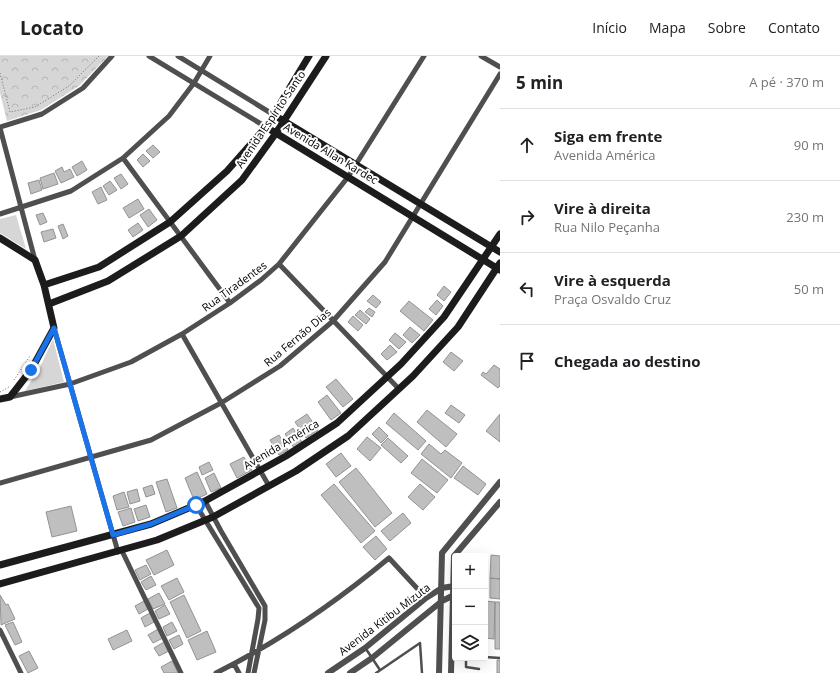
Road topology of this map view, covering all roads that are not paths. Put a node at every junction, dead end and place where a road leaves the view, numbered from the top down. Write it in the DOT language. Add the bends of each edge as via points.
graph roads {
  1 [pos="112,56"];
  2 [pos="149,56"];
  3 [pos="178,56"];
  4 [pos="210,56"];
  5 [pos="310,56"];
  6 [pos="326,56"];
  7 [pos="424,56"];
  8 [pos="481,56"];
  9 [pos="500,68"];
  10 [pos="201,70"];
  11 [pos="500,74"];
  12 [pos="194,83"];
  13 [pos="274,115"];
  14 [pos="284,121"];
  15 [pos="266,127"];
  16 [pos="0,128"];
  17 [pos="276,133"];
  18 [pos="123,158"];
  19 [pos="356,165"];
  20 [pos="348,177"];
  21 [pos="422,204"];
  22 [pos="20,208"];
  23 [pos="0,214"];
  24 [pos="413,217"];
  25 [pos="170,222"];
  26 [pos="500,234"];
  27 [pos="181,236"];
  28 [pos="0,238"];
  29 [pos="491,247"];
  30 [pos="500,252"];
  31 [pos="483,259"];
  32 [pos="35,260"];
  33 [pos="279,264"];
  34 [pos="499,267"];
  35 [pos="44,285"];
  36 [pos="230,303"];
  37 [pos="48,304"];
  38 [pos="333,321"];
  39 [pos="54,328"];
  40 [pos="182,334"];
  41 [pos="386,377"];
  42 [pos="70,384"];
  43 [pos="399,389"];
  44 [pos="10,397"];
  45 [pos="0,399"];
  46 [pos="221,402"];
  47 [pos="91,458"];
  48 [pos="261,471"];
  49 [pos="500,482"];
  50 [pos="0,483"];
  51 [pos="269,486"];
  52 [pos="206,501"];
  53 [pos="500,502"];
  54 [pos="483,504"];
  55 [pos="196,505"];
  56 [pos="493,511"];
  57 [pos="213,517"];
  58 [pos="204,520"];
  59 [pos="113,535"];
  60 [pos="120,551"];
  61 [pos="457,553"];
  62 [pos="0,565"];
  63 [pos="0,584"];
  64 [pos="452,586"];
  65 [pos="442,588"];
  66 [pos="452,596"];
  67 [pos="426,598"];
  68 [pos="442,601"];
  69 [pos="0,630"];
  70 [pos="365,648"];
  71 [pos="259,649"];
  72 [pos="251,653"];
  73 [pos="488,657"];
  74 [pos="372,658"];
  75 [pos="500,658"];
  76 [pos="453,661"];
  77 [pos="466,661"];
  78 [pos="234,664"];
  79 [pos="479,669"];
  80 [pos="380,670"];
  81 [pos="21,673"];
  82 [pos="181,673"];
  83 [pos="216,673"];
  84 [pos="239,673"];
  85 [pos="248,673"];
  86 [pos="254,673"];
  87 [pos="328,673"];
  88 [pos="350,673"];
  89 [pos="376,673"];
  90 [pos="422,673"];
  91 [pos="439,673"];
  92 [pos="451,673"];
  1 -- 16 [label="street" via="82,88 42,114"];
  2 -- 12 [label="street, Avenida Allan Kardec"];
  3 -- 10 [label="street, Avenida Allan Kardec"];
  4 -- 10 [label="street"];
  5 -- 13 [label="main road, Avenida Espírito Santo"];
  6 -- 14 [label="main road, Avenida Espírito Santo"];
  7 -- 19 [label="street, Rua Tiradentes"];
  8 -- 9 [label="street"];
  10 -- 12 [label="street"];
  10 -- 13 [label="street, Avenida Allan Kardec"];
  11 -- 21 [label="street, Rua Fernão Dias"];
  12 -- 15 [label="street, Avenida Allan Kardec"];
  12 -- 18 [label="street" via="169,116"];
  13 -- 14 [label="main road, Avenida Allan Kardec"];
  13 -- 15 [label="main road, Avenida Espírito Santo"];
  14 -- 17 [label="main road, Avenida Espírito Santo"];
  14 -- 19 [label="main road, Avenida Allan Kardec"];
  15 -- 17 [label="main road, Avenida Allan Kardec"];
  15 -- 25 [label="main road, Avenida Espírito Santo" via="227,171"];
  16 -- 22 [label="street"];
  17 -- 20 [label="main road, Avenida Allan Kardec"];
  17 -- 27 [label="main road, Avenida Espírito Santo" via="242,180"];
  18 -- 22 [label="street" via="70,191"];
  18 -- 25 [label="street"];
  19 -- 20 [label="street, Rua Tiradentes"];
  19 -- 21 [label="main road, Avenida Allan Kardec"];
  20 -- 24 [label="main road, Avenida Allan Kardec"];
  20 -- 33 [label="street, Rua Tiradentes"];
  21 -- 24 [label="street, Rua Fernão Dias"];
  21 -- 29 [label="main road, Avenida Allan Kardec"];
  22 -- 23 [label="street"];
  22 -- 32 [label="street"];
  24 -- 31 [label="main road, Avenida Allan Kardec"];
  24 -- 38 [label="street, Rua Fernão Dias" via="385,262"];
  25 -- 27 [label="street"];
  25 -- 35 [label="main road, Avenida Espírito Santo" via="99,267"];
  26 -- 29 [label="main road, Avenida América"];
  27 -- 36 [label="street"];
  27 -- 37 [label="main road, Avenida Espírito Santo" via="108,281"];
  28 -- 32 [label="main road"];
  29 -- 30 [label="main road, Avenida Allan Kardec"];
  29 -- 31 [label="main road, Avenida América"];
  31 -- 34 [label="main road, Avenida Allan Kardec"];
  31 -- 41 [label="main road, Avenida América" via="444,317"];
  32 -- 35 [label="main road"];
  33 -- 36 [label="street, Rua Tiradentes"];
  33 -- 38 [label="street"];
  34 -- 43 [label="main road" via="458,327"];
  35 -- 37 [label="main road"];
  36 -- 40 [label="street, Rua Tiradentes"];
  37 -- 39 [label="main road"];
  38 -- 41 [label="street"];
  38 -- 46 [label="street, Rua Fernão Dias" via="280,366"];
  39 -- 42 [label="street"];
  39 -- 44 [label="main road" via="31,370"];
  40 -- 42 [label="street, Rua Tiradentes" via="130,362"];
  40 -- 46 [label="street"];
  41 -- 43 [label="street"];
  41 -- 48 [label="main road, Avenida América" via="337,423"];
  42 -- 44 [label="street, Rua Tiradentes"];
  42 -- 47 [label="street"];
  43 -- 51 [label="main road" via="348,436"];
  44 -- 45 [label="main road"];
  46 -- 47 [label="street, Rua Fernão Dias" via="151,440"];
  46 -- 48 [label="street"];
  47 -- 50 [label="street, Rua Fernão Dias"];
  47 -- 59 [label="street"];
  48 -- 51 [label="street"];
  48 -- 52 [label="main road, Avenida América"];
  49 -- 54 [label="street"];
  51 -- 57 [label="main road"];
  52 -- 55 [label="main road, Avenida América"];
  52 -- 57 [label="street"];
  53 -- 56 [label="street"];
  54 -- 56 [label="street"];
  54 -- 65 [label="street" via="442,553"];
  55 -- 58 [label="street"];
  55 -- 59 [label="main road, Avenida América" via="151,524"];
  56 -- 61 [label="street"];
  57 -- 58 [label="main road"];
  57 -- 71 [label="street" via="265,606"];
  58 -- 60 [label="main road" via="157,540"];
  58 -- 72 [label="street" via="259,608"];
  59 -- 60 [label="street"];
  59 -- 62 [label="main road, Avenida América"];
  60 -- 63 [label="main road"];
  60 -- 82 [label="street"];
  64 -- 65 [label="street, Avenida Kitibu Mizuta"];
  65 -- 67 [label="street, Avenida Kitibu Mizuta"];
  65 -- 68 [label="street"];
  66 -- 68 [label="street"];
  67 -- 70 [label="street, Avenida Kitibu Mizuta"];
  67 -- 71 [label="street" via="389,558 320,612"];
  68 -- 74 [label="street"];
  68 -- 91 [label="street"];
  69 -- 81 [label="street"];
  70 -- 74 [label="lane"];
  70 -- 87 [label="street, Avenida Kitibu Mizuta"];
  71 -- 72 [label="street"];
  71 -- 86 [label="street"];
  72 -- 78 [label="street"];
  72 -- 85 [label="street"];
  73 -- 75 [label="lane"];
  74 -- 80 [label="lane"];
  74 -- 88 [label="street"];
  76 -- 92 [label="street"];
  77 -- 79 [label="lane" via="466,667"];
  78 -- 83 [label="street"];
  78 -- 84 [label="street"];
  80 -- 89 [label="lane"];
  80 -- 90 [label="lane" via="420,643"];
}
